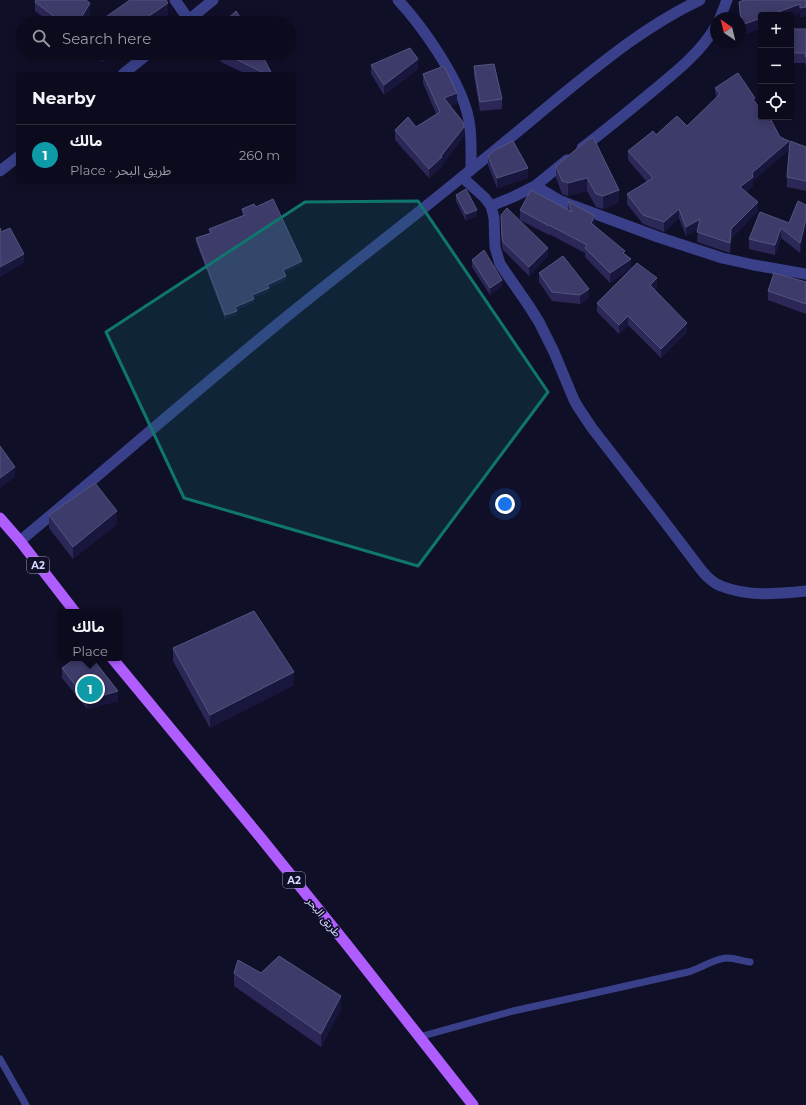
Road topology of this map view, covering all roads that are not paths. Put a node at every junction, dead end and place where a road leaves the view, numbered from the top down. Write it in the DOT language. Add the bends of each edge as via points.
graph roads {
  1 [pos="175,0"];
  2 [pos="213,0"];
  3 [pos="398,0"];
  4 [pos="700,0"];
  5 [pos="727,0"];
  6 [pos="722,12"];
  7 [pos="184,16"];
  8 [pos="193,16"];
  9 [pos="710,36"];
  10 [pos="140,60"];
  11 [pos="125,72"];
  12 [pos="16,159"];
  13 [pos="471,170"];
  14 [pos="0,171"];
  15 [pos="462,177"];
  16 [pos="535,186"];
  17 [pos="490,206"];
  18 [pos="806,274"];
  19 [pos="0,518"];
  20 [pos="20,541"];
  21 [pos="806,591"];
  22 [pos="73,609"];
  23 [pos="114,661"];
  24 [pos="750,962"];
  25 [pos="418,1036"];
  26 [pos="0,1059"];
  27 [pos="26,1105"];
  28 [pos="473,1105"];
  1 -- 7 [label="street"];
  2 -- 8 [label="street"];
  3 -- 13 [label="street" via="424,33 461,94 469,124"];
  4 -- 13 [label="street" via="658,23 616,52"];
  5 -- 6 [label="street"];
  9 -- 16 [label="street" via="682,65"];
  10 -- 11 [label="street"];
  12 -- 14 [label="street"];
  13 -- 15 [label="street"];
  15 -- 17 [label="street"];
  15 -- 20 [label="street" via="336,276"];
  16 -- 17 [label="street"];
  16 -- 18 [label="street" via="579,208 722,258"];
  17 -- 21 [label="street" via="494,218 495,247 500,264 539,322 578,407 702,571 720,586 748,593"];
  19 -- 20 [label="main road, A2"];
  20 -- 22 [label="main road, A2"];
  23 -- 25 [label="main road, طريق البحر / A2" via="261,838"];
  24 -- 25 [label="lane" via="721,959 696,970 513,1011"];
  25 -- 28 [label="main road, طريق البحر / A2"];
  26 -- 27 [label="lane"];
}
